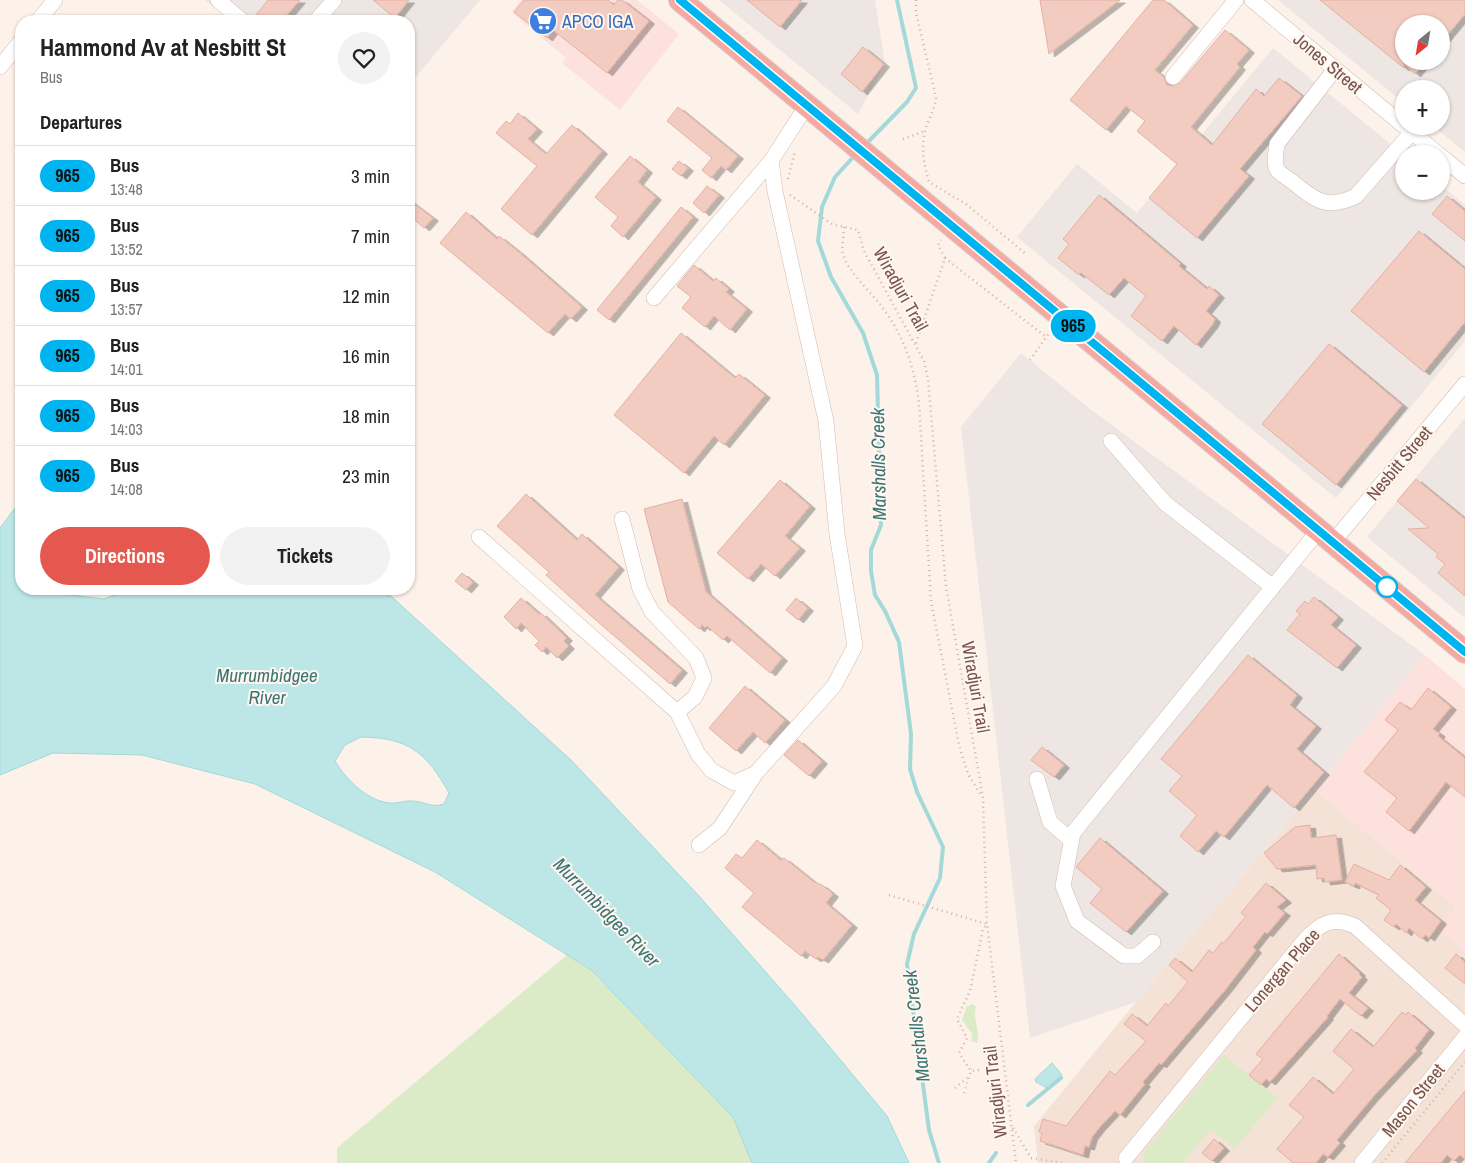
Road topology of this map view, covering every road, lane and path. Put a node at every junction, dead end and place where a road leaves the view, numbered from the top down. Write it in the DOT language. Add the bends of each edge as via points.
graph roads {
  1 [pos="55,0"];
  2 [pos="218,0"];
  3 [pos="334,0"];
  4 [pos="680,0"];
  5 [pos="916,0"];
  6 [pos="1236,0"];
  7 [pos="1252,0"];
  8 [pos="43,15"];
  9 [pos="235,15"];
  10 [pos="321,15"];
  11 [pos="15,49"];
  12 [pos="0,67"];
  13 [pos="1335,69"];
  14 [pos="1173,77"];
  15 [pos="807,105"];
  16 [pos="1395,118"];
  17 [pos="794,126"];
  18 [pos="925,131"];
  19 [pos="1402,135"];
  20 [pos="1415,135"];
  21 [pos="903,139"];
  22 [pos="1427,145"];
  23 [pos="771,161"];
  24 [pos="1450,164"];
  25 [pos="1465,176"];
  26 [pos="788,180"];
  27 [pos="788,188"];
  28 [pos="966,204"];
  29 [pos="963,209"];
  30 [pos="844,227"];
  31 [pos="938,245"];
  32 [pos="1027,255"];
  33 [pos="945,258"];
  34 [pos="654,298"];
  35 [pos="1061,316"];
  36 [pos="1046,337"];
  37 [pos="916,343"];
  38 [pos="1030,360"];
  39 [pos="1465,384"];
  40 [pos="1111,441"];
  41 [pos="622,519"];
  42 [pos="1326,536"];
  43 [pos="479,537"];
  44 [pos="1273,587"];
  45 [pos="1465,652"];
  46 [pos="677,712"];
  47 [pos="756,773"];
  48 [pos="1037,779"];
  49 [pos="983,798"];
  50 [pos="1071,840"];
  51 [pos="699,845"];
  52 [pos="889,895"];
  53 [pos="987,924"];
  54 [pos="1153,942"];
  55 [pos="1465,1026"];
  56 [pos="1465,1037"];
  57 [pos="1465,1062"];
  58 [pos="980,1070"];
  59 [pos="971,1071"];
  60 [pos="968,1078"];
  61 [pos="955,1088"];
  62 [pos="964,1093"];
  63 [pos="1012,1126"];
  64 [pos="1126,1158"];
  65 [pos="1016,1163"];
  66 [pos="1062,1163"];
  67 [pos="1362,1163"];
  68 [pos="1382,1163"];
  1 -- 8 [label="street"];
  2 -- 9 [label="street"];
  3 -- 10 [label="street"];
  4 -- 15 [label="highway"];
  5 -- 18 [label="path" via="936,97"];
  6 -- 14 [label="street"];
  7 -- 13 [label="street, Jones Street"];
  11 -- 12 [label="street"];
  13 -- 16 [label="street, Jones Street"];
  13 -- 19 [label="street" via="1277,144 1275,158 1278,170 1314,200 1331,204 1344,202 1356,196"];
  15 -- 17 [label="street"];
  15 -- 35 [label="highway"];
  17 -- 23 [label="street"];
  17 -- 26 [label="path" via="798,136"];
  18 -- 21 [label="path"];
  18 -- 28 [label="path" via="922,161 929,182"];
  20 -- 22 [label="street, Jones Street"];
  23 -- 34 [label="street"];
  23 -- 47 [label="street" via="826,421 837,534 855,646 834,686"];
  24 -- 25 [label="street"];
  27 -- 30 [label="path" via="795,200 832,224"];
  28 -- 29 [label="path"];
  28 -- 32 [label="path"];
  30 -- 37 [label="path, Wiradjuri Trail" via="858,230 864,250"];
  30 -- 49 [label="path" via="842,251 846,262 882,308 906,349 914,374 919,404 930,593 959,745 968,774"];
  31 -- 33 [label="path"];
  33 -- 36 [label="path"];
  33 -- 37 [label="path"];
  35 -- 36 [label="path"];
  35 -- 42 [label="highway"];
  36 -- 38 [label="path"];
  37 -- 49 [label="path, Wiradjuri Trail" via="928,380 946,586"];
  39 -- 42 [label="street, Nesbitt Street"];
  40 -- 44 [label="street" via="1165,503"];
  41 -- 46 [label="street" via="640,589 652,612 696,658 704,678 695,698"];
  42 -- 44 [label="street, Nesbitt Street"];
  42 -- 45 [label="highway"];
  43 -- 46 [label="street"];
  44 -- 50 [label="street, Nesbitt Street" via="1073,833"];
  46 -- 47 [label="street" via="698,754 712,770 734,783"];
  47 -- 51 [label="street" via="720,828"];
  48 -- 50 [label="street" via="1050,822"];
  49 -- 53 [label="path, Wiradjuri Trail"];
  50 -- 54 [label="street" via="1063,886 1076,921 1124,956 1137,956"];
  52 -- 53 [label="path"];
  53 -- 59 [label="path" via="983,929 970,991 957,1019 967,1038 959,1053"];
  53 -- 63 [label="path, Wiradjuri Trail"];
  55 -- 64 [label="street, Lonergan Place" via="1355,926 1330,921 1304,941"];
  56 -- 67 [label="street, Mason Street"];
  57 -- 68 [label="path"];
  58 -- 59 [label="path"];
  59 -- 60 [label="path"];
  60 -- 61 [label="path"];
  60 -- 62 [label="path"];
  63 -- 65 [label="path, Wiradjuri Trail"];
  63 -- 66 [label="path" via="1031,1158"];
}
